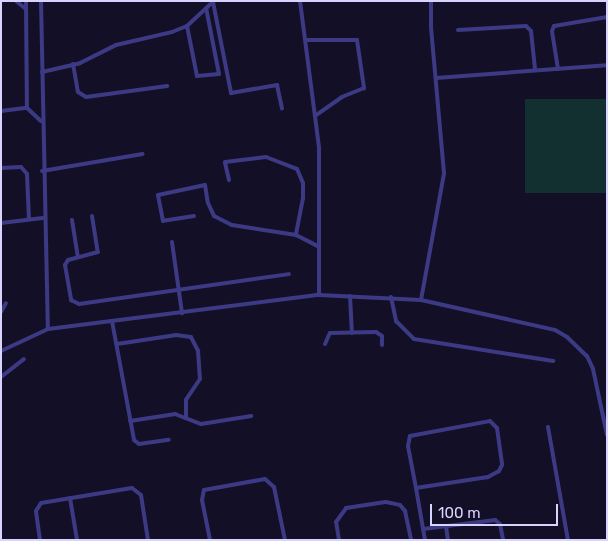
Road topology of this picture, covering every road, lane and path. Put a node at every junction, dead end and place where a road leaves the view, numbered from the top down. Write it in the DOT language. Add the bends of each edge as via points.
graph roads {
  1 [pos="16,1"];
  2 [pos="26,1"];
  3 [pos="41,1"];
  4 [pos="300,1"];
  5 [pos="432,1"];
  6 [pos="213,2"];
  7 [pos="206,8"];
  8 [pos="26,10"];
  9 [pos="607,17"];
  10 [pos="187,26"];
  11 [pos="458,30"];
  12 [pos="307,40"];
  13 [pos="73,64"];
  14 [pos="607,65"];
  15 [pos="558,69"];
  16 [pos="535,70"];
  17 [pos="42,72"];
  18 [pos="436,78"];
  19 [pos="167,86"];
  20 [pos="27,108"];
  21 [pos="282,108"];
  22 [pos="1,111"];
  23 [pos="316,115"];
  24 [pos="41,121"];
  25 [pos="143,154"];
  26 [pos="1,168"];
  27 [pos="42,171"];
  28 [pos="229,180"];
  29 [pos="92,216"];
  30 [pos="194,216"];
  31 [pos="43,218"];
  32 [pos="29,219"];
  33 [pos="72,220"];
  34 [pos="1,223"];
  35 [pos="296,235"];
  36 [pos="172,242"];
  37 [pos="318,246"];
  38 [pos="78,258"];
  39 [pos="289,274"];
  40 [pos="177,289"];
  41 [pos="320,295"];
  42 [pos="350,296"];
  43 [pos="391,297"];
  44 [pos="421,300"];
  45 [pos="6,304"];
  46 [pos="1,312"];
  47 [pos="182,313"];
  48 [pos="112,321"];
  49 [pos="48,329"];
  50 [pos="352,333"];
  51 [pos="116,344"];
  52 [pos="325,344"];
  53 [pos="382,345"];
  54 [pos="1,351"];
  55 [pos="24,359"];
  56 [pos="553,361"];
  57 [pos="1,377"];
  58 [pos="251,416"];
  59 [pos="186,418"];
  60 [pos="130,421"];
  61 [pos="548,427"];
  62 [pos="607,435"];
  63 [pos="169,440"];
  64 [pos="416,488"];
  65 [pos="70,498"];
  66 [pos="446,526"];
  67 [pos="423,529"];
  68 [pos="40,540"];
  69 [pos="76,540"];
  70 [pos="148,540"];
  71 [pos="210,540"];
  72 [pos="286,540"];
  73 [pos="338,540"];
  74 [pos="411,540"];
  75 [pos="424,540"];
  76 [pos="448,540"];
  77 [pos="502,540"];
  78 [pos="568,540"];
  1 -- 8 [label="lane"];
  2 -- 8 [label="lane"];
  3 -- 17 [label="lane"];
  4 -- 12 [label="lane"];
  5 -- 18 [label="lane" via="430,27"];
  6 -- 7 [label="lane"];
  6 -- 21 [label="lane" via="231,93 277,86"];
  7 -- 10 [label="lane"];
  7 -- 10 [label="lane" via="219,74 197,76"];
  8 -- 20 [label="lane"];
  9 -- 15 [label="lane" via="554,26 552,36"];
  10 -- 13 [label="lane" via="116,45"];
  11 -- 16 [label="lane" via="526,26 532,31"];
  12 -- 23 [label="lane"];
  12 -- 23 [label="lane" via="357,40 364,88 342,97"];
  13 -- 17 [label="lane"];
  13 -- 19 [label="lane" via="78,92 86,97"];
  14 -- 15 [label="lane"];
  15 -- 16 [label="lane"];
  16 -- 18 [label="lane"];
  17 -- 24 [label="lane"];
  18 -- 44 [label="lane" via="444,173"];
  20 -- 22 [label="lane"];
  20 -- 24 [label="lane"];
  23 -- 37 [label="lane"];
  24 -- 27 [label="lane"];
  25 -- 27 [label="lane"];
  26 -- 32 [label="lane" via="21,167 27,174"];
  27 -- 31 [label="lane"];
  28 -- 35 [label="lane" via="224,162 266,157 297,169 303,182 304,198"];
  29 -- 38 [label="lane" via="98,252"];
  30 -- 35 [label="lane" via="163,221 158,195 205,185 214,216 242,227"];
  31 -- 32 [label="lane"];
  31 -- 49 [label="lane"];
  32 -- 34 [label="lane"];
  33 -- 38 [label="lane"];
  35 -- 37 [label="lane"];
  36 -- 40 [label="lane"];
  37 -- 41 [label="lane"];
  38 -- 40 [label="lane" via="68,260 65,265 72,300 80,304"];
  39 -- 40 [label="lane"];
  40 -- 47 [label="lane"];
  41 -- 42 [label="lane"];
  41 -- 47 [label="lane"];
  42 -- 43 [label="lane"];
  42 -- 50 [label="lane"];
  43 -- 44 [label="lane"];
  43 -- 56 [label="lane" via="396,321 414,339"];
  44 -- 62 [label="lane" via="555,330 567,337 587,356 593,369"];
  45 -- 46 [label="lane"];
  47 -- 48 [label="lane"];
  48 -- 49 [label="lane"];
  48 -- 51 [label="lane"];
  49 -- 54 [label="lane"];
  50 -- 52 [label="lane" via="330,333"];
  50 -- 53 [label="lane" via="379,332"];
  51 -- 59 [label="lane" via="176,335 191,338 197,343 201,372 198,386 186,400"];
  51 -- 60 [label="lane"];
  55 -- 57 [label="lane"];
  58 -- 59 [label="lane" via="201,424"];
  59 -- 60 [label="lane" via="175,414"];
  60 -- 63 [label="lane" via="136,443"];
  61 -- 78 [label="lane"];
  64 -- 64 [label="lane" via="494,475 502,465 496,425 486,421 414,433 408,441"];
  64 -- 67 [label="lane"];
  65 -- 68 [label="lane" via="38,506"];
  65 -- 69 [label="lane"];
  65 -- 70 [label="lane" via="126,489 137,491 141,495"];
  66 -- 67 [label="lane"];
  66 -- 76 [label="lane"];
  66 -- 77 [label="lane" via="495,520 500,524"];
  67 -- 75 [label="lane"];
  71 -- 72 [label="lane" via="204,490 265,479 274,487"];
  73 -- 74 [label="lane" via="336,522 346,508 386,502 400,505 405,511"];
}
